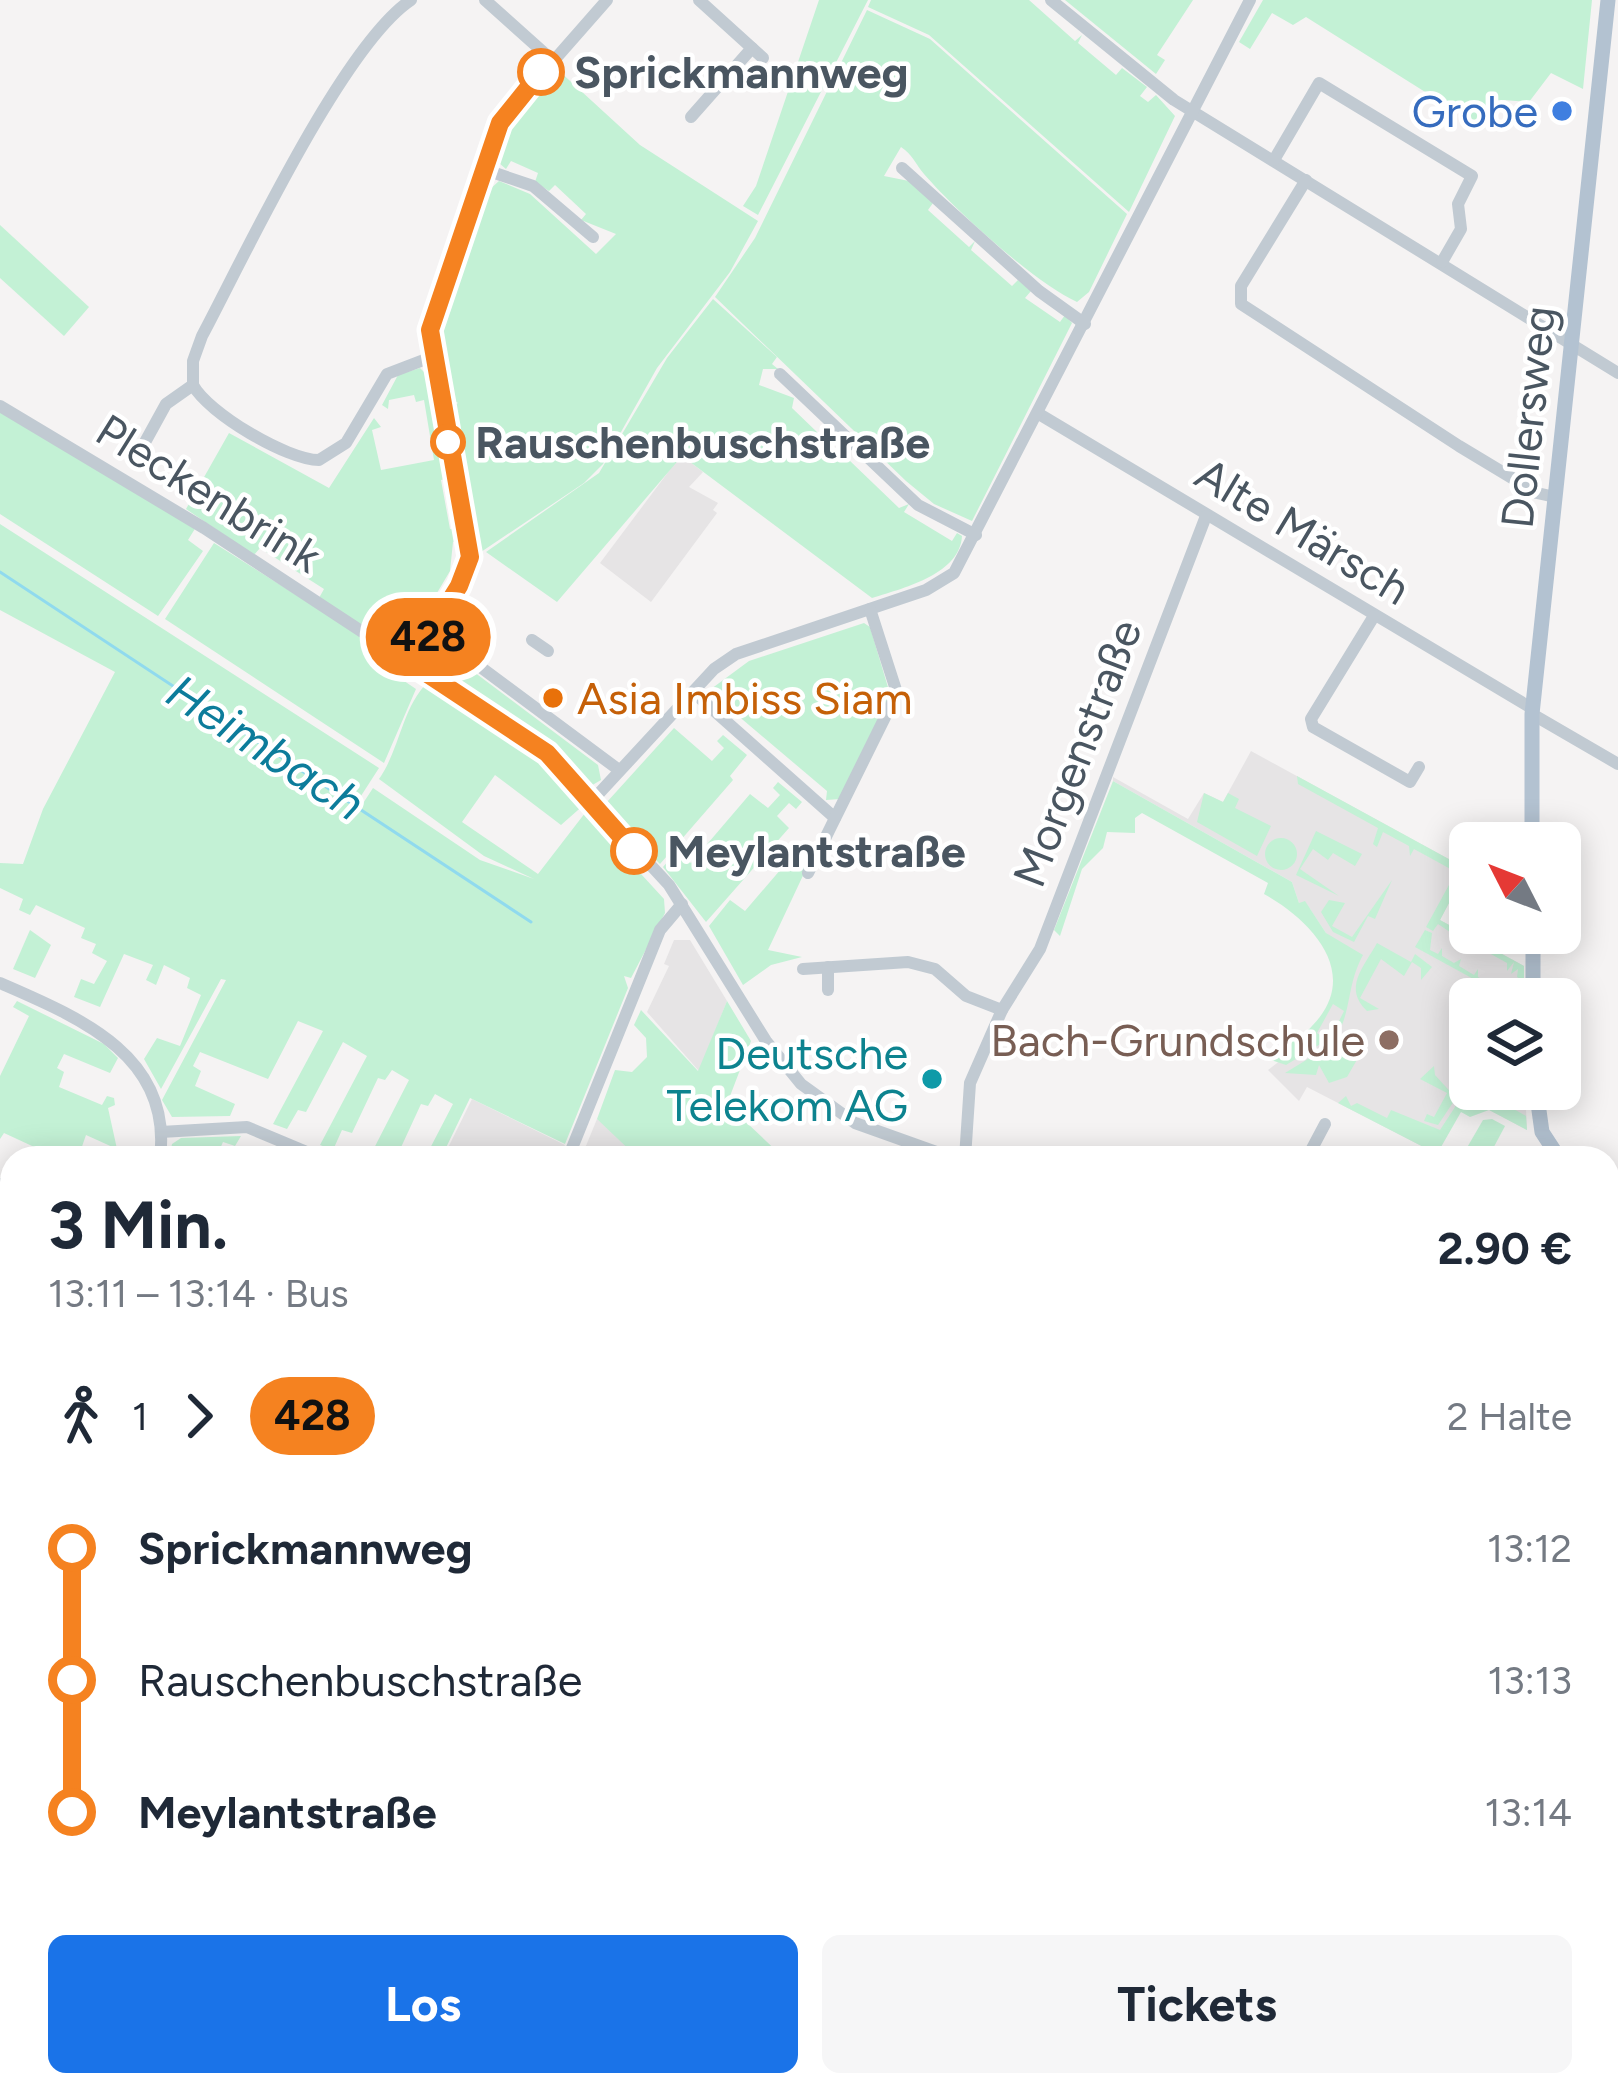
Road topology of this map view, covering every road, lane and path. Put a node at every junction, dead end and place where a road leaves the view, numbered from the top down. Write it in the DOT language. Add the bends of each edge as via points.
graph roads {
  1 [pos="411,0"];
  2 [pos="485,0"];
  3 [pos="607,0"];
  4 [pos="699,0"];
  5 [pos="1052,0"];
  6 [pos="1250,0"];
  7 [pos="1608,0"];
  8 [pos="1611,52"];
  9 [pos="552,60"];
  10 [pos="1192,110"];
  11 [pos="691,117"];
  12 [pos="1274,160"];
  13 [pos="902,168"];
  14 [pos="486,170"];
  15 [pos="1306,180"];
  16 [pos="593,237"];
  17 [pos="1442,262"];
  18 [pos="1085,324"];
  19 [pos="1571,344"];
  20 [pos="434,356"];
  21 [pos="1618,373"];
  22 [pos="780,374"];
  23 [pos="194,385"];
  24 [pos="0,406"];
  25 [pos="1039,414"];
  26 [pos="144,444"];
  27 [pos="1555,496"];
  28 [pos="1206,516"];
  29 [pos="976,535"];
  30 [pos="870,609"];
  31 [pos="1374,616"];
  32 [pos="432,632"];
  33 [pos="532,640"];
  34 [pos="548,651"];
  35 [pos="411,663"];
  36 [pos="693,692"];
  37 [pos="1532,712"];
  38 [pos="1618,764"];
  39 [pos="1418,767"];
  40 [pos="619,770"];
  41 [pos="1410,782"];
  42 [pos="1402,796"];
  43 [pos="591,802"];
  44 [pos="835,818"];
  45 [pos="1532,822"];
  46 [pos="808,873"];
  47 [pos="682,904"];
  48 [pos="828,968"];
  49 [pos="803,969"];
  50 [pos="0,983"];
  51 [pos="828,990"];
  52 [pos="1002,1010"];
  53 [pos="1539,1110"];
  54 [pos="1325,1124"];
  55 [pos="161,1132"];
  56 [pos="160,1146"];
  57 [pos="292,1146"];
  58 [pos="573,1146"];
  59 [pos="916,1146"];
  60 [pos="966,1146"];
  61 [pos="1313,1146"];
  62 [pos="1551,1146"];
  1 -- 23 [label="street" via="373,38 291,169 202,336"];
  2 -- 9 [label="street"];
  3 -- 9 [label="street"];
  4 -- 11 [label="street" via="758,53"];
  5 -- 10 [label="street"];
  6 -- 10 [label="street"];
  7 -- 8 [label="main road, Dollersweg"];
  8 -- 19 [label="main road, Dollersweg"];
  9 -- 14 [label="street" via="500,123"];
  10 -- 12 [label="street"];
  10 -- 18 [label="street"];
  12 -- 15 [label="street"];
  12 -- 17 [label="street" via="1319,83 1461,168 1472,182 1458,204 1461,229"];
  13 -- 18 [label="street"];
  14 -- 16 [label="street" via="533,186"];
  14 -- 20 [label="street" via="436,308"];
  15 -- 17 [label="street"];
  15 -- 27 [label="street" via="1240,286 1240,304 1459,446"];
  17 -- 19 [label="street"];
  18 -- 25 [label="street"];
  19 -- 21 [label="street"];
  19 -- 27 [label="main road, Dollersweg"];
  20 -- 23 [label="street" via="393,368 346,443 319,460 222,416"];
  20 -- 32 [label="street" via="470,557"];
  22 -- 29 [label="street" via="919,505"];
  23 -- 26 [label="street" via="166,404"];
  24 -- 35 [label="street, Pleckenbrink"];
  25 -- 28 [label="street, Alte Märsch"];
  25 -- 29 [label="street"];
  27 -- 37 [label="main road, Dollersweg"];
  28 -- 31 [label="street, Alte Märsch"];
  28 -- 52 [label="street, Morgenstraße" via="1040,950"];
  29 -- 30 [label="street" via="943,582"];
  30 -- 36 [label="street" via="736,654"];
  30 -- 44 [label="street" via="897,693"];
  31 -- 37 [label="street, Alte Märsch"];
  31 -- 41 [label="street" via="1311,719"];
  32 -- 35 [label="street"];
  32 -- 40 [label="street"];
  33 -- 34 [label="street"];
  35 -- 43 [label="street, Pleckenbrink" via="547,753"];
  36 -- 40 [label="street"];
  36 -- 44 [label="street"];
  37 -- 38 [label="street, Alte Märsch"];
  37 -- 45 [label="main road, Dollersweg"];
  39 -- 41 [label="street"];
  40 -- 43 [label="street"];
  41 -- 42 [label="street"];
  43 -- 47 [label="street, Pleckenbrink"];
  44 -- 46 [label="street"];
  47 -- 58 [label="street" via="661,930"];
  47 -- 59 [label="street, Pleckenbrink" via="766,1042 815,1098"];
  48 -- 49 [label="street"];
  48 -- 51 [label="street"];
  48 -- 52 [label="street" via="935,968 969,998"];
  50 -- 55 [label="street" via="121,1047 146,1081"];
  52 -- 60 [label="street, Morgenstraße" via="970,1083"];
  53 -- 62 [label="main road"];
  54 -- 61 [label="street"];
  55 -- 56 [label="street"];
  55 -- 57 [label="street" via="247,1127"];
}
